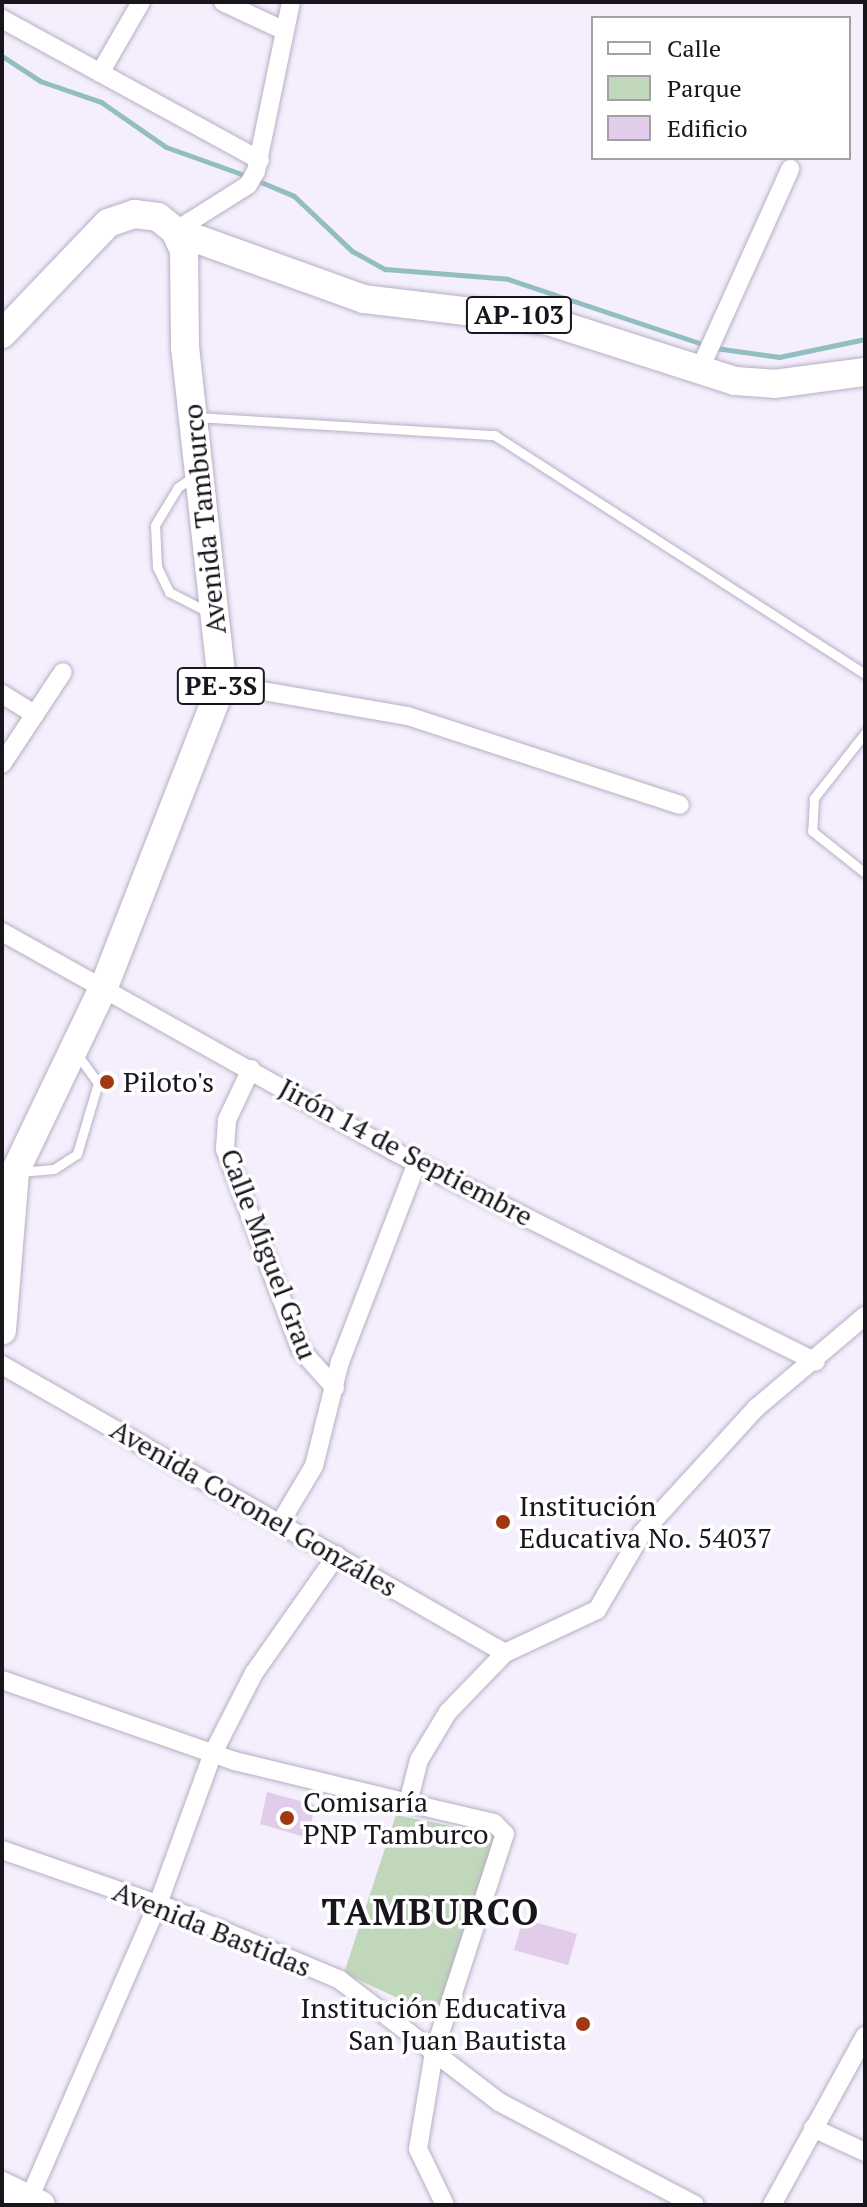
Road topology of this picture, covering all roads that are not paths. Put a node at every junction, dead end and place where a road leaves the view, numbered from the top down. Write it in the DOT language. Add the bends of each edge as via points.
graph roads {
  1 [pos="141,2"];
  2 [pos="223,2"];
  3 [pos="291,2"];
  4 [pos="2,19"];
  5 [pos="285,31"];
  6 [pos="100,73"];
  7 [pos="790,169"];
  8 [pos="255,172"];
  9 [pos="175,231"];
  10 [pos="2,334"];
  11 [pos="699,371"];
  12 [pos="865,372"];
  13 [pos="192,417"];
  14 [pos="198,473"];
  15 [pos="214,615"];
  16 [pos="63,672"];
  17 [pos="865,674"];
  18 [pos="222,684"];
  19 [pos="2,694"];
  20 [pos="35,715"];
  21 [pos="865,733"];
  22 [pos="2,764"];
  23 [pos="680,805"];
  24 [pos="865,873"];
  25 [pos="2,932"];
  26 [pos="104,986"];
  27 [pos="73,1051"];
  28 [pos="251,1069"];
  29 [pos="417,1162"];
  30 [pos="15,1172"];
  31 [pos="865,1316"];
  32 [pos="2,1330"];
  33 [pos="816,1362"];
  34 [pos="2,1365"];
  35 [pos="335,1388"];
  36 [pos="280,1523"];
  37 [pos="337,1555"];
  38 [pos="505,1653"];
  39 [pos="2,1680"];
  40 [pos="213,1753"];
  41 [pos="408,1803"];
  42 [pos="2,1850"];
  43 [pos="158,1904"];
  44 [pos="865,2036"];
  45 [pos="434,2052"];
  46 [pos="813,2128"];
  47 [pos="865,2152"];
  48 [pos="2,2186"];
  49 [pos="35,2202"];
  50 [pos="445,2205"];
  51 [pos="695,2205"];
  52 [pos="772,2205"];
  1 -- 6 [label="street"];
  2 -- 5 [label="street"];
  3 -- 5 [label="street"];
  4 -- 6 [label="street"];
  5 -- 8 [label="street"];
  6 -- 8 [label="street"];
  7 -- 11 [label="street"];
  8 -- 9 [label="street"];
  9 -- 10 [label="main road" via="158,217 134,214 108,223"];
  9 -- 11 [label="main road, AP-103" via="378,303 539,319"];
  9 -- 13 [label="main road, Avenida Tamburco / PE-3S" via="184,250"];
  11 -- 12 [label="main road, AP-103" via="774,384"];
  13 -- 14 [label="main road, Avenida Tamburco / PE-3S"];
  13 -- 17 [label="lane" via="494,435"];
  14 -- 15 [label="main road, Avenida Tamburco / PE-3S"];
  14 -- 15 [label="lane" via="178,487 155,525 157,567 169,592"];
  15 -- 18 [label="main road, Avenida Tamburco / PE-3S"];
  16 -- 20 [label="street"];
  18 -- 23 [label="street" via="408,716"];
  18 -- 26 [label="main road, Avenida Tamburco / PE-3S"];
  19 -- 20 [label="street"];
  20 -- 22 [label="street"];
  21 -- 24 [label="lane" via="814,798 812,831"];
  25 -- 26 [label="street, Jirón 14 de Septiembre"];
  26 -- 27 [label="main road, Avenida Tamburco / PE-3S"];
  26 -- 28 [label="street, Jirón 14 de Septiembre"];
  27 -- 30 [label="main road, Avenida Tamburco / PE-3S"];
  27 -- 30 [label="lane" via="93,1067 98,1083 77,1154 54,1169"];
  28 -- 29 [label="street, Jirón 14 de Septiembre"];
  28 -- 35 [label="street, Calle Miguel Grau" via="227,1120 225,1149 301,1350"];
  29 -- 33 [label="street, Jirón 14 de Septiembre"];
  29 -- 35 [label="street"];
  30 -- 32 [label="main road, Avenida Tamburco / PE-3S"];
  31 -- 33 [label="street"];
  33 -- 38 [label="street" via="756,1408 642,1533 597,1610"];
  34 -- 36 [label="street, Avenida Coronel Gonzáles"];
  35 -- 36 [label="street" via="314,1466"];
  36 -- 37 [label="street, Avenida Coronel Gonzáles"];
  37 -- 38 [label="street, Avenida Coronel Gonzáles"];
  37 -- 40 [label="street" via="254,1673"];
  38 -- 41 [label="street" via="448,1712 419,1760"];
  39 -- 40 [label="street"];
  40 -- 41 [label="street"];
  40 -- 43 [label="street"];
  41 -- 45 [label="street" via="494,1823 505,1834"];
  42 -- 43 [label="street, Avenida Bastidas"];
  43 -- 45 [label="street, Avenida Bastidas" via="340,1980"];
  43 -- 49 [label="street"];
  44 -- 46 [label="street"];
  45 -- 50 [label="street" via="418,2149"];
  45 -- 51 [label="street, Avenida Bastidas" via="499,2102"];
  46 -- 47 [label="street"];
  46 -- 52 [label="street"];
  48 -- 49 [label="main road"];
}
